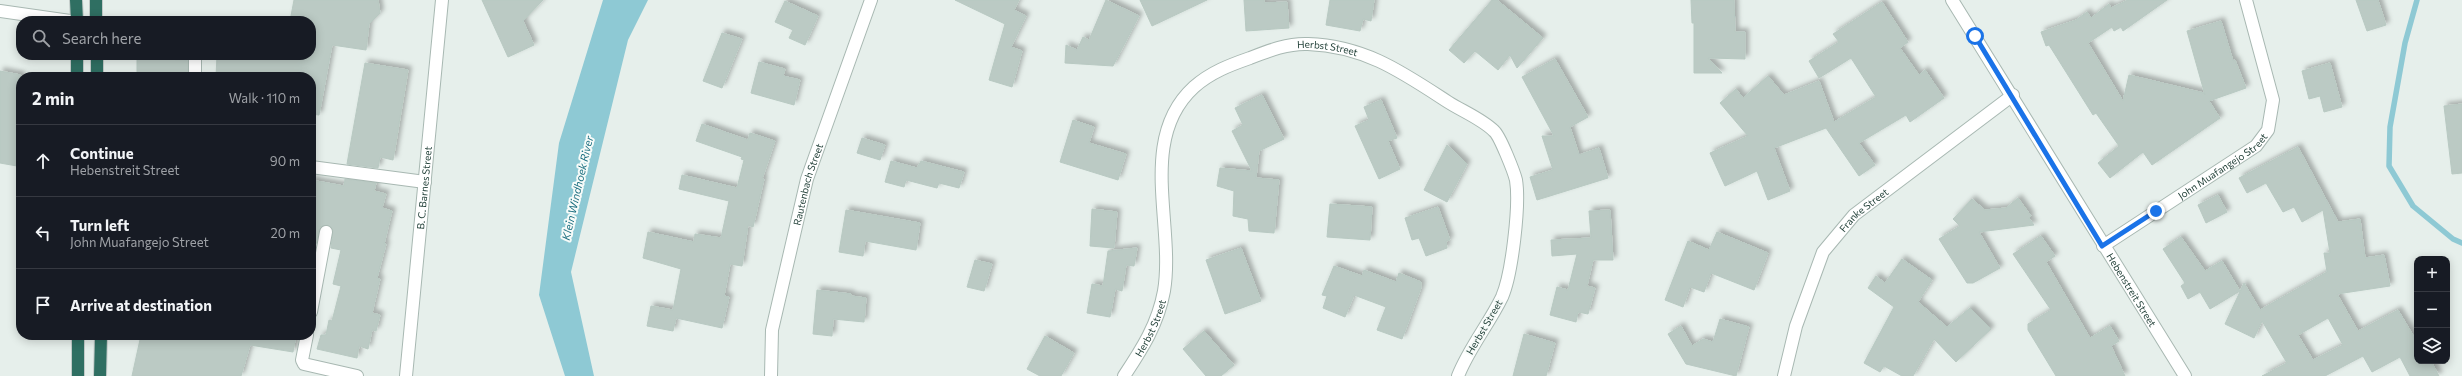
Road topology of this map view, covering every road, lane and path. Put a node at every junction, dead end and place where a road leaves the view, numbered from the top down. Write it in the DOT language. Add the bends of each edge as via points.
graph roads {
  1 [pos="76,0"];
  2 [pos="96,0"];
  3 [pos="442,0"];
  4 [pos="871,0"];
  5 [pos="1952,0"];
  6 [pos="2246,0"];
  7 [pos="0,11"];
  8 [pos="35,16"];
  9 [pos="77,16"];
  10 [pos="96,16"];
  11 [pos="77,60"];
  12 [pos="97,60"];
  13 [pos="195,60"];
  14 [pos="77,72"];
  15 [pos="97,72"];
  16 [pos="195,72"];
  17 [pos="2013,95"];
  18 [pos="316,167"];
  19 [pos="425,182"];
  20 [pos="326,232"];
  21 [pos="2102,246"];
  22 [pos="316,285"];
  23 [pos="78,340"];
  24 [pos="101,340"];
  25 [pos="306,340"];
  26 [pos="78,376"];
  27 [pos="100,376"];
  28 [pos="357,376"];
  29 [pos="406,376"];
  30 [pos="771,376"];
  31 [pos="1124,376"];
  32 [pos="1458,376"];
  33 [pos="1784,376"];
  34 [pos="2185,376"];
  1 -- 9 [label="highway"];
  2 -- 10 [label="highway"];
  3 -- 19 [label="street, B. C. Barnes Street"];
  4 -- 30 [label="street, Rautenbach Street" via="807,180 772,330"];
  5 -- 17 [label="street, Hebenstreit Street"];
  6 -- 21 [label="street, John Muafangejo Street" via="2273,100 2268,130 2256,146"];
  7 -- 8 [label="street"];
  11 -- 14 [label="highway"];
  12 -- 15 [label="highway"];
  13 -- 16 [label="street"];
  17 -- 21 [label="street, Hebenstreit Street"];
  17 -- 33 [label="street, Franke Street" via="1854,215 1824,252 1796,326"];
  18 -- 19 [label="street"];
  19 -- 29 [label="street, B. C. Barnes Street"];
  20 -- 22 [label="street"];
  21 -- 34 [label="street, Hebenstreit Street"];
  23 -- 26 [label="highway"];
  24 -- 27 [label="highway"];
  25 -- 28 [label="street" via="302,360 304,364"];
  31 -- 32 [label="street, Herbst Street" via="1148,340 1157,318 1164,289 1161,180 1165,133 1178,107 1193,87 1212,74 1278,48 1307,44 1350,51 1384,61 1495,131 1516,180 1516,231 1503,294"];
}
